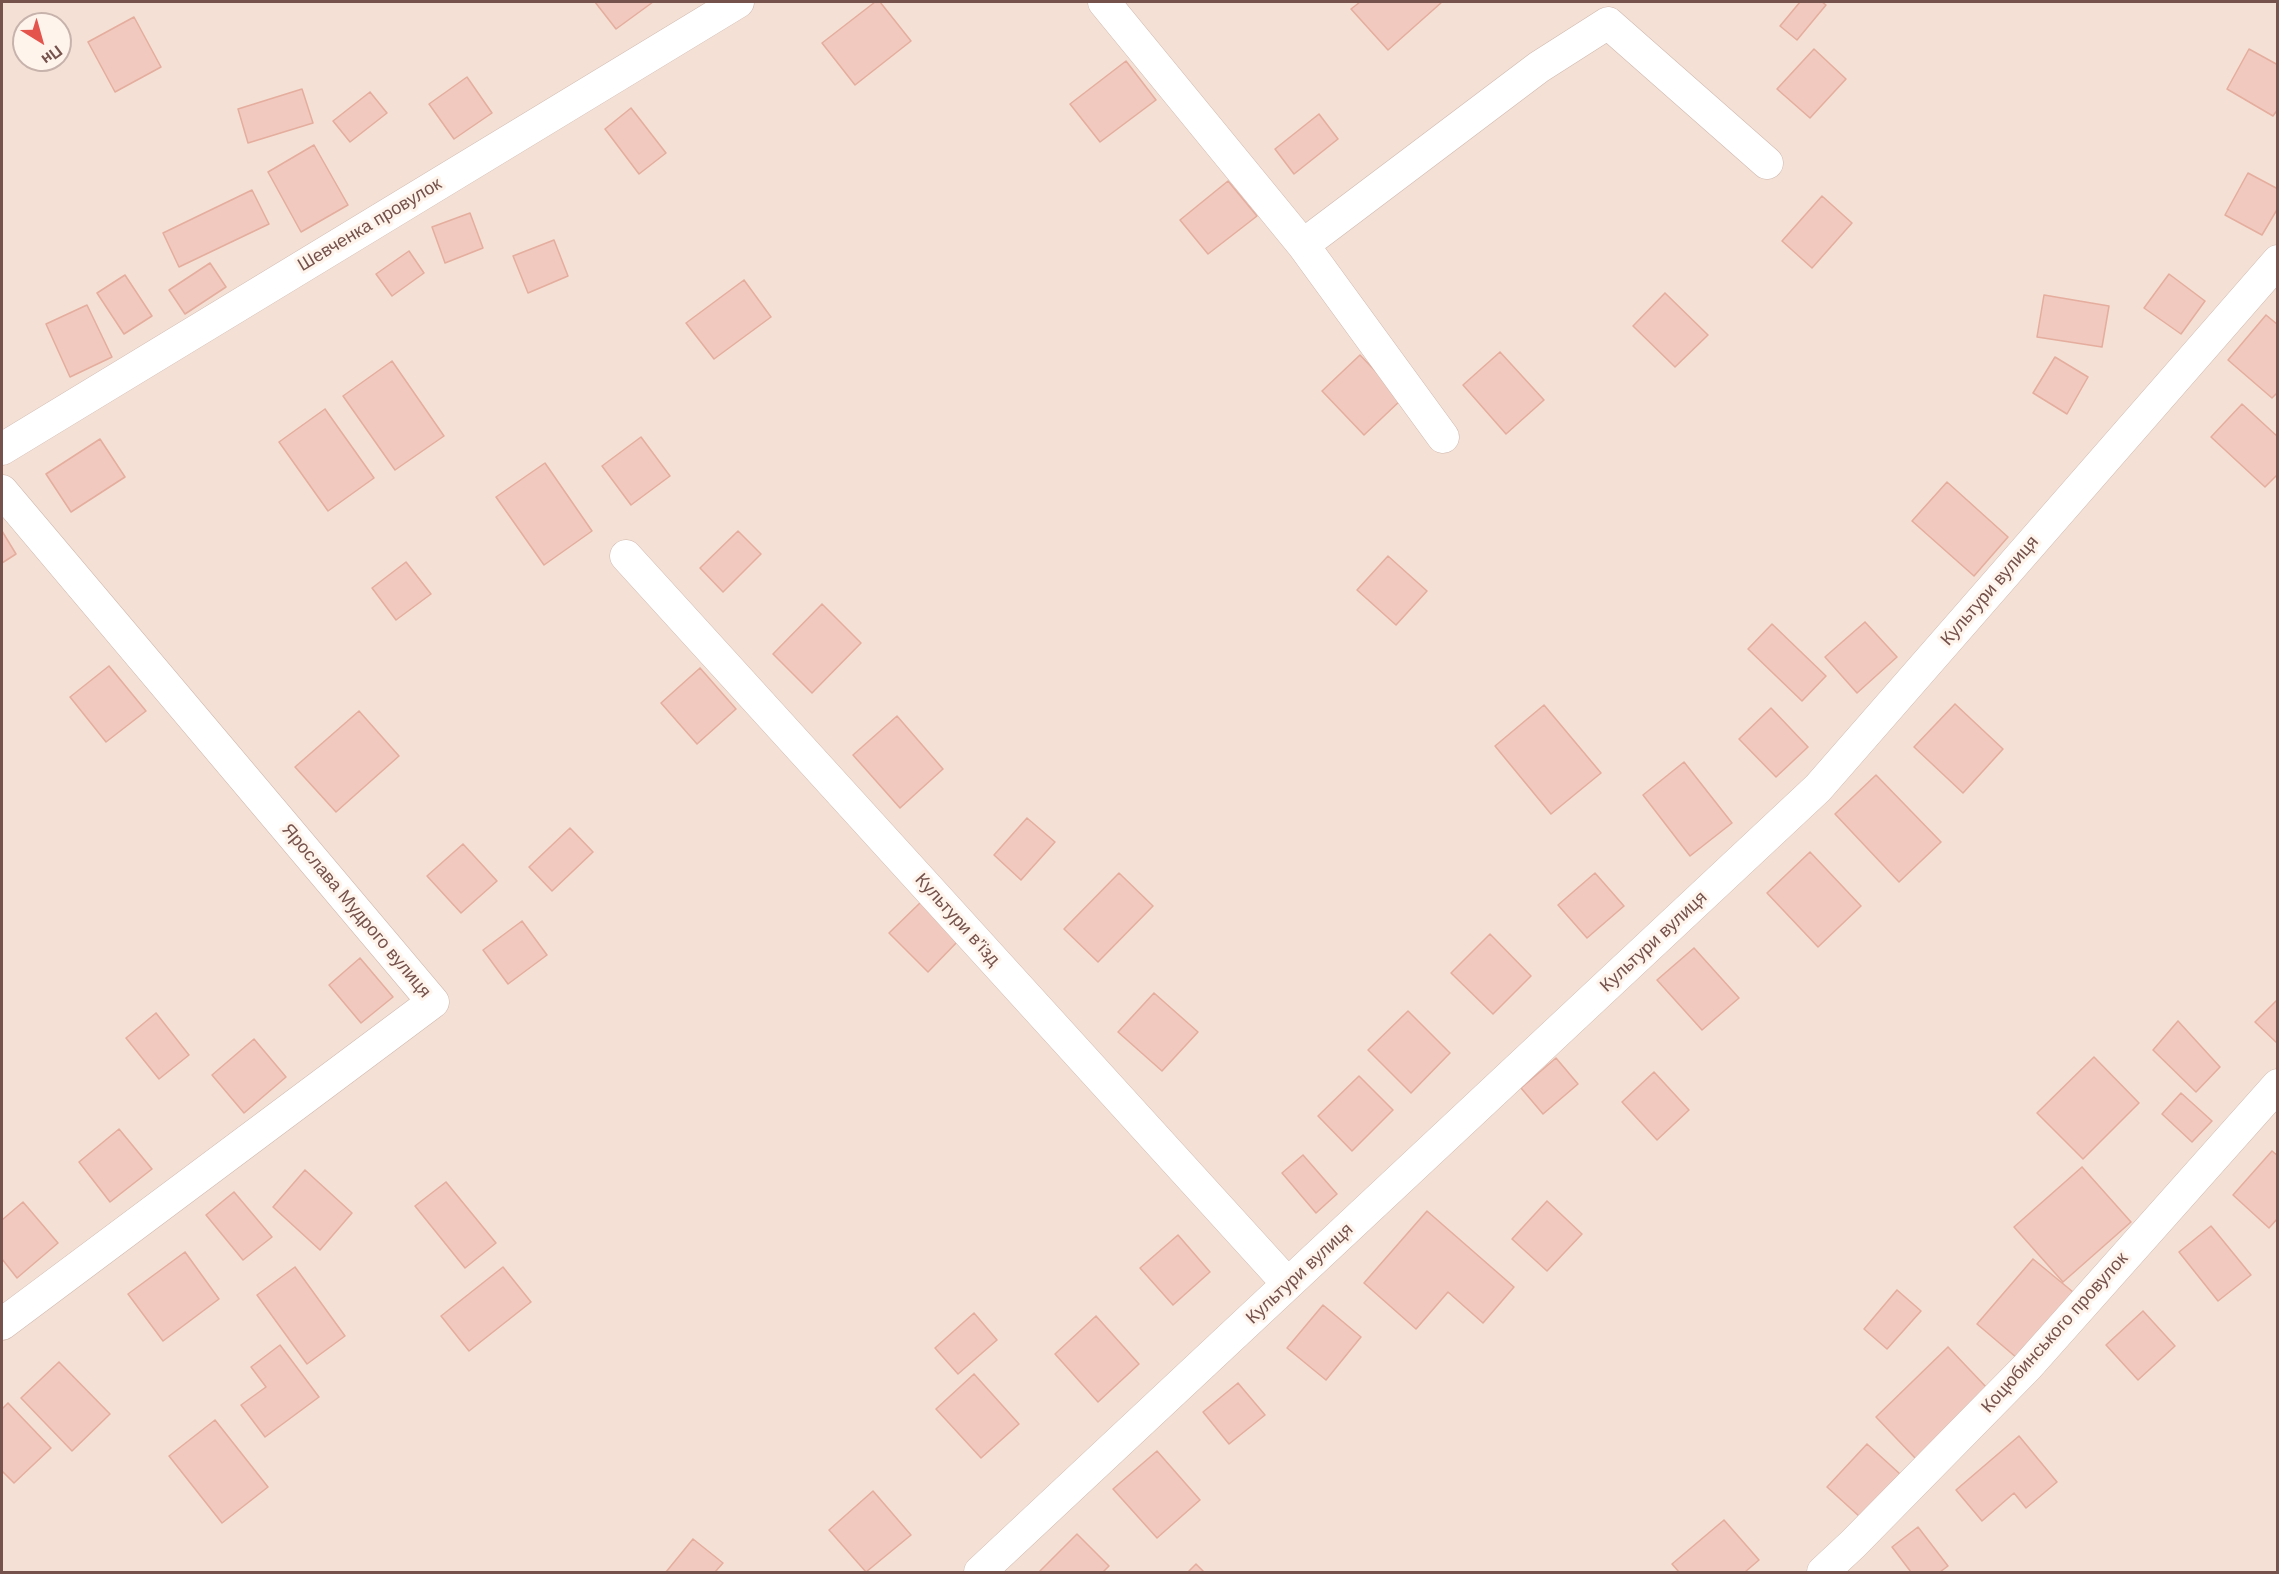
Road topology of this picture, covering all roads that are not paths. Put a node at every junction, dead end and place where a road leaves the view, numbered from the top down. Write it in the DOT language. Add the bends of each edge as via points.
graph roads {
  1 [pos="738,2"];
  2 [pos="1104,2"];
  3 [pos="1767,163"];
  4 [pos="1303,245"];
  5 [pos="2277,261"];
  6 [pos="1443,437"];
  7 [pos="2,449"];
  8 [pos="2,491"];
  9 [pos="626,556"];
  10 [pos="2277,1085"];
  11 [pos="1288,1284"];
  12 [pos="2,1324"];
  13 [pos="980,1572"];
  14 [pos="1823,1572"];
  1 -- 7 [label="street, Шевченка провулок"];
  2 -- 4 [label="street"];
  3 -- 4 [label="street" via="1608,23 1539,67"];
  4 -- 6 [label="street"];
  5 -- 11 [label="street, Культури вулиця" via="1818,788"];
  8 -- 12 [label="street, Ярослава Мудрого вулиця" via="433,1002"];
  9 -- 11 [label="street, Культури в’їзд"];
  10 -- 14 [label="street, Коцюбинського провулок" via="2027,1367"];
  11 -- 13 [label="street, Культури вулиця"];
}
